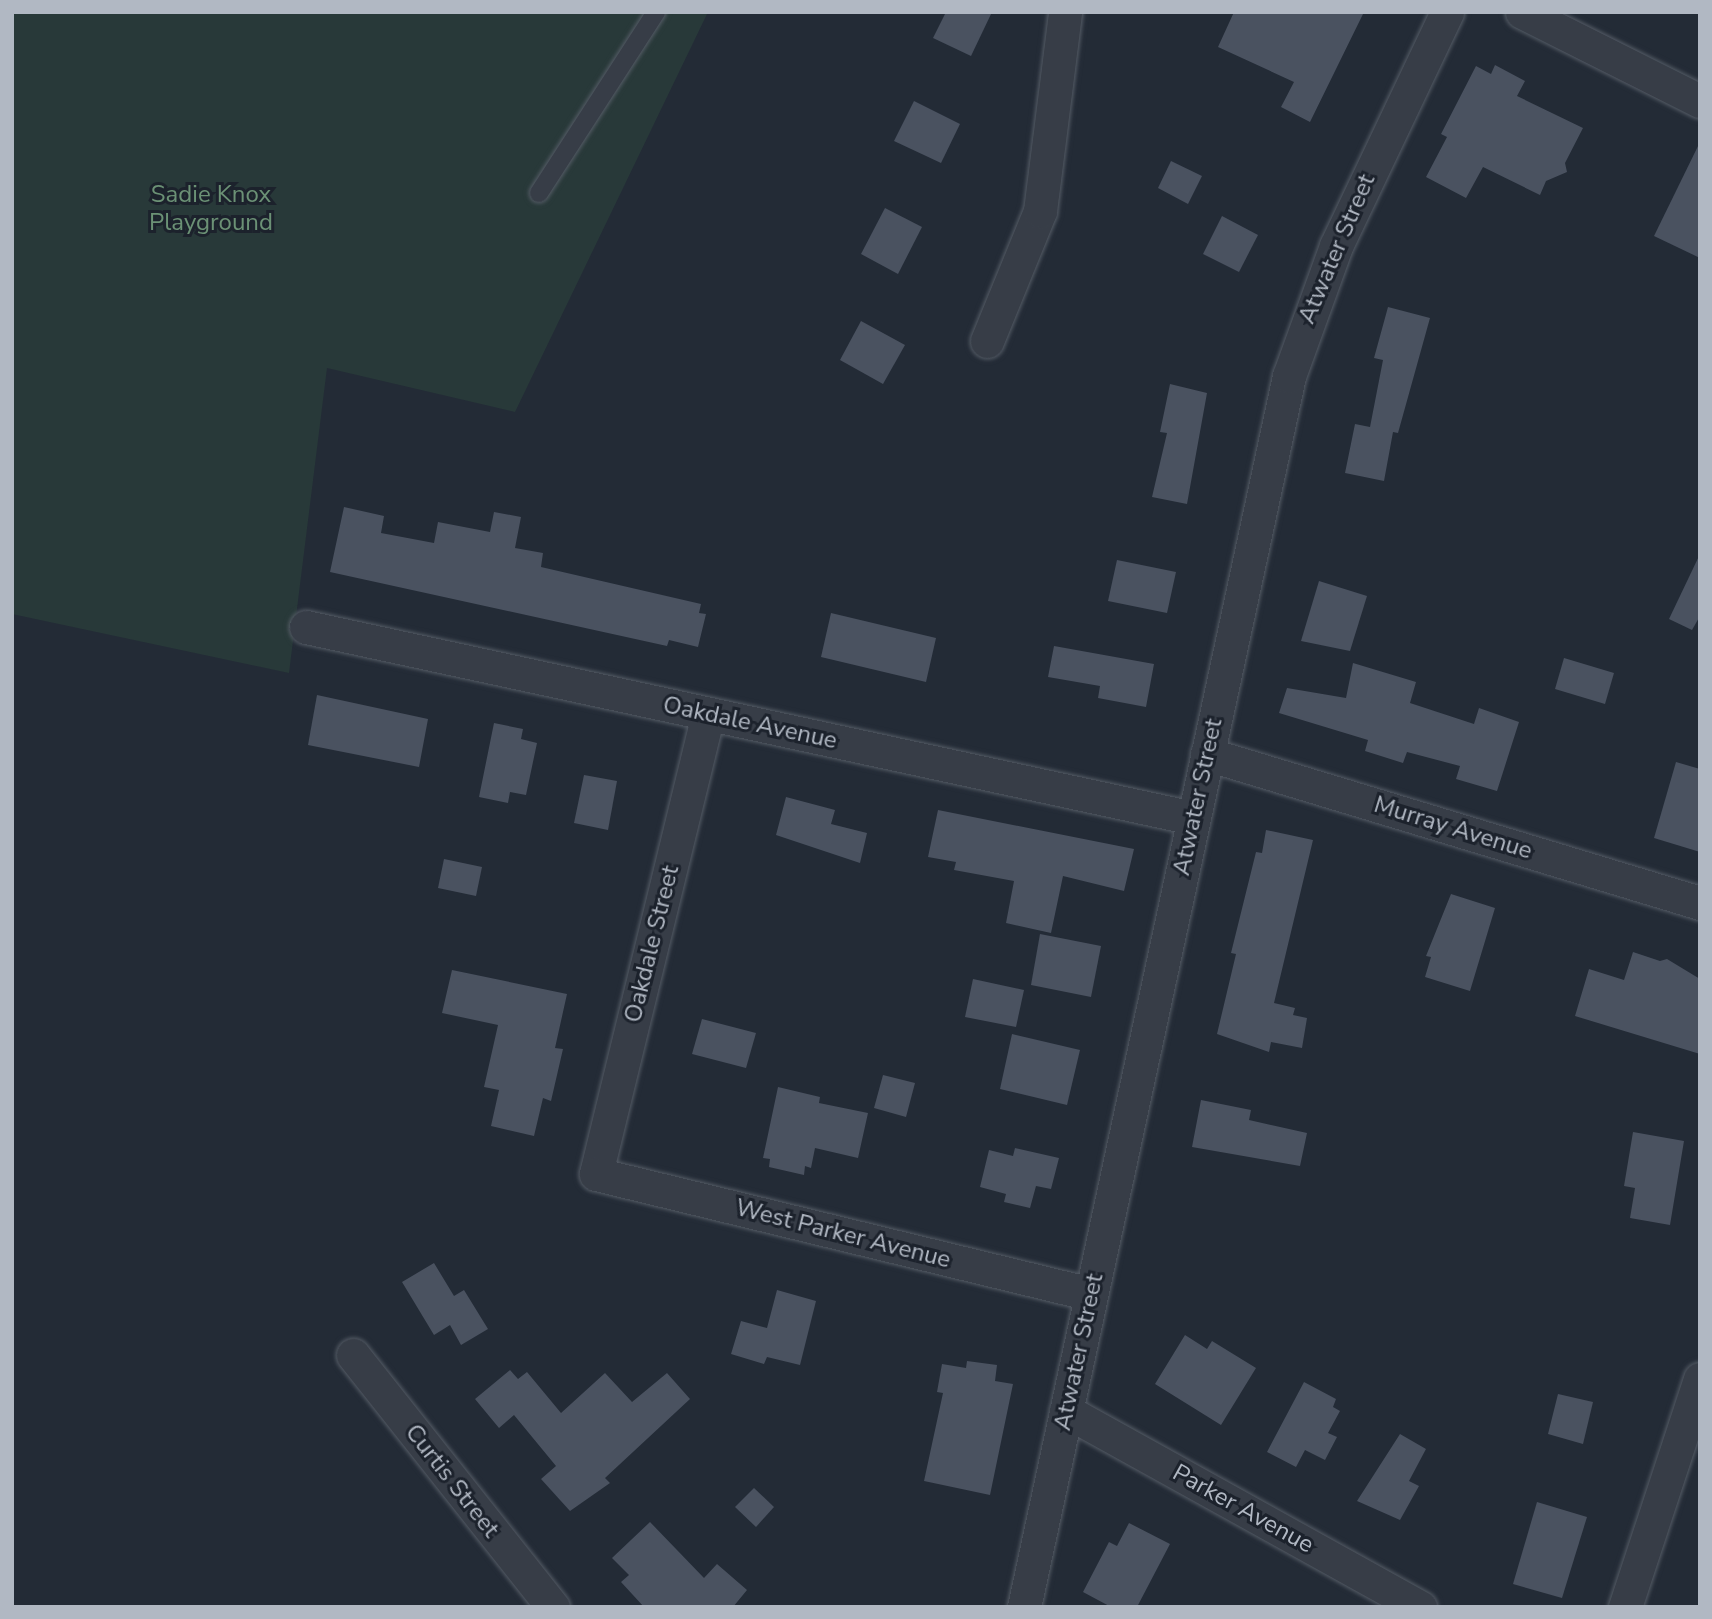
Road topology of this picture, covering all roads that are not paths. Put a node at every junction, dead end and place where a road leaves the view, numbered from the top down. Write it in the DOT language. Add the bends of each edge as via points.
graph roads {
  1 [pos="656,12"];
  2 [pos="1065,12"];
  3 [pos="1447,12"];
  4 [pos="1522,12"];
  5 [pos="1700,101"];
  6 [pos="539,193"];
  7 [pos="987,341"];
  8 [pos="306,627"];
  9 [pos="708,714"];
  10 [pos="1207,754"];
  11 [pos="1193,818"];
  12 [pos="1700,903"];
  13 [pos="596,1174"];
  14 [pos="1091,1294"];
  15 [pos="353,1355"];
  16 [pos="1700,1379"];
  17 [pos="1066,1411"];
  18 [pos="553,1607"];
  19 [pos="1024,1607"];
  20 [pos="1420,1607"];
  21 [pos="1625,1607"];
  1 -- 6 [label="lane"];
  2 -- 7 [label="street" via="1040,211"];
  3 -- 10 [label="street, Atwater Street" via="1336,246 1298,343"];
  4 -- 5 [label="street"];
  8 -- 9 [label="street, Oakdale Avenue"];
  9 -- 11 [label="street, Oakdale Avenue"];
  9 -- 13 [label="street, Oakdale Street"];
  10 -- 11 [label="street, Atwater Street"];
  10 -- 12 [label="street, Murray Avenue"];
  11 -- 14 [label="street, Atwater Street"];
  13 -- 14 [label="street, West Parker Avenue"];
  14 -- 17 [label="street, Atwater Street"];
  15 -- 18 [label="street, Curtis Street"];
  16 -- 21 [label="street"];
  17 -- 19 [label="street, Atwater Street"];
  17 -- 20 [label="street, Parker Avenue"];
}
